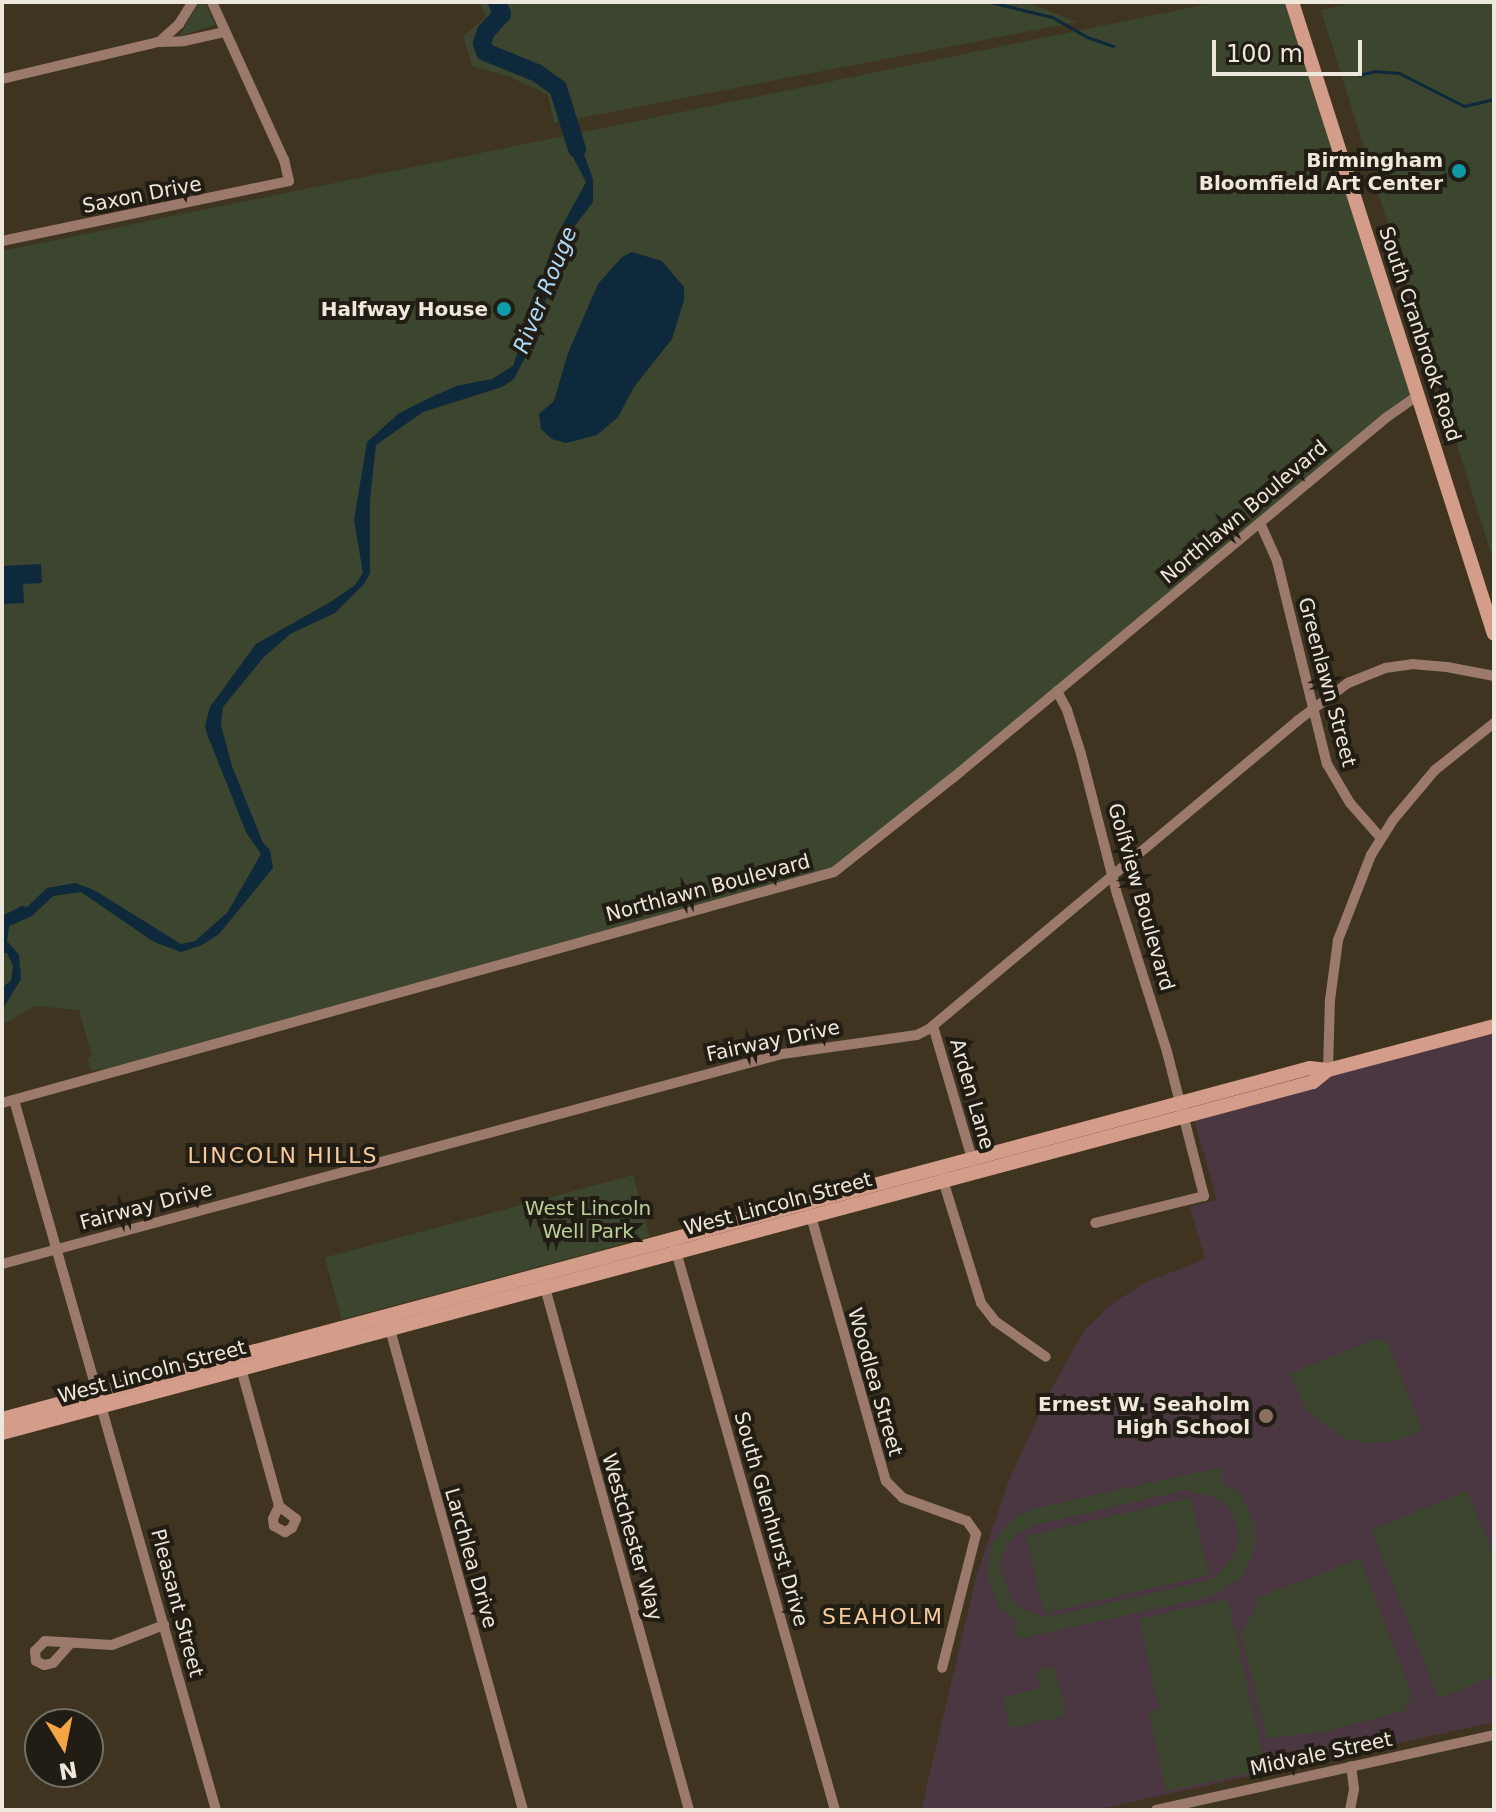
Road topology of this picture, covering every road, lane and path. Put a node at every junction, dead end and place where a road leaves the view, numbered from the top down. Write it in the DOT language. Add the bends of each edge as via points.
graph roads {
  1 [pos="193,2"];
  2 [pos="212,2"];
  3 [pos="1292,2"];
  4 [pos="225,32"];
  5 [pos="159,42"];
  6 [pos="2,79"];
  7 [pos="2,241"];
  8 [pos="1419,395"];
  9 [pos="1260,523"];
  10 [pos="1494,634"];
  11 [pos="1494,676"];
  12 [pos="1057,691"];
  13 [pos="1312,709"];
  14 [pos="1494,723"];
  15 [pos="1381,838"];
  16 [pos="1112,876"];
  17 [pos="933,1026"];
  18 [pos="1494,1026"];
  19 [pos="1328,1070"];
  20 [pos="14,1100"];
  21 [pos="2,1103"];
  22 [pos="1180,1110"];
  23 [pos="973,1165"];
  24 [pos="941,1174"];
  25 [pos="809,1210"];
  26 [pos="1095,1223"];
  27 [pos="674,1245"];
  28 [pos="57,1249"];
  29 [pos="2,1264"];
  30 [pos="543,1281"];
  31 [pos="388,1322"];
  32 [pos="1046,1357"];
  33 [pos="239,1363"];
  34 [pos="100,1400"];
  35 [pos="2,1419"];
  36 [pos="2,1433"];
  37 [pos="279,1506"];
  38 [pos="164,1625"];
  39 [pos="70,1644"];
  40 [pos="942,1668"];
  41 [pos="1494,1735"];
  42 [pos="1351,1766"];
  43 [pos="1202,1804"];
  44 [pos="216,1810"];
  45 [pos="523,1810"];
  46 [pos="689,1810"];
  47 [pos="835,1810"];
  48 [pos="1156,1810"];
  49 [pos="1350,1810"];
  1 -- 5 [label="street"];
  2 -- 4 [label="street"];
  3 -- 8 [label="street, South Cranbrook Road"];
  4 -- 5 [label="street"];
  4 -- 7 [label="street, Saxon Drive" via="289,181"];
  5 -- 6 [label="street"];
  8 -- 9 [label="street, Northlawn Boulevard"];
  8 -- 10 [label="street, South Cranbrook Road"];
  9 -- 12 [label="street, Northlawn Boulevard"];
  9 -- 13 [label="street, Greenlawn Street" via="1277,561"];
  11 -- 13 [label="street, Fairway Drive" via="1436,665 1400,665 1359,678"];
  12 -- 16 [label="street, Golfview Boulevard" via="1074,731"];
  12 -- 20 [label="street, Northlawn Boulevard" via="880,837 823,876"];
  13 -- 15 [label="street, Greenlawn Street" via="1332,775"];
  13 -- 16 [label="street, Fairway Drive"];
  14 -- 15 [label="street" via="1435,770"];
  15 -- 19 [label="street" via="1338,940"];
  16 -- 17 [label="street, Fairway Drive"];
  16 -- 22 [label="street, Golfview Boulevard"];
  17 -- 23 [label="street, Arden Lane"];
  17 -- 28 [label="street, Fairway Drive" via="909,1037 782,1054"];
  18 -- 19 [label="street, West Lincoln Street"];
  19 -- 22 [label="street, West Lincoln Street" via="1310,1068"];
  20 -- 21 [label="street, Northlawn Boulevard"];
  20 -- 28 [label="street, Pleasant Street"];
  22 -- 23 [label="street, West Lincoln Street"];
  22 -- 26 [label="street, Golfview Boulevard" via="1204,1196"];
  23 -- 24 [label="street, West Lincoln Street"];
  24 -- 25 [label="street, West Lincoln Street"];
  24 -- 32 [label="street" via="981,1303 995,1321"];
  25 -- 27 [label="street, West Lincoln Street"];
  25 -- 40 [label="street, Woodlea Street" via="886,1481 903,1498 974,1527 976,1539"];
  27 -- 30 [label="street, West Lincoln Street"];
  27 -- 47 [label="street, South Glenhurst Drive"];
  28 -- 29 [label="street, Fairway Drive"];
  28 -- 34 [label="street, Pleasant Street"];
  30 -- 31 [label="street, West Lincoln Street"];
  30 -- 46 [label="street, Westchester Way"];
  31 -- 33 [label="street, West Lincoln Street"];
  31 -- 45 [label="street, Larchlea Drive"];
  33 -- 34 [label="street, West Lincoln Street"];
  33 -- 37 [label="street"];
  34 -- 35 [label="street, West Lincoln Street"];
  34 -- 36 [label="street, West Lincoln Street"];
  34 -- 38 [label="street, Pleasant Street"];
  38 -- 39 [label="street" via="119,1644"];
  38 -- 44 [label="street, Pleasant Street"];
  41 -- 42 [label="street, Midvale Street"];
  42 -- 43 [label="street, Midvale Street"];
  42 -- 49 [label="street"];
  43 -- 48 [label="street, Midvale Street"];
}
